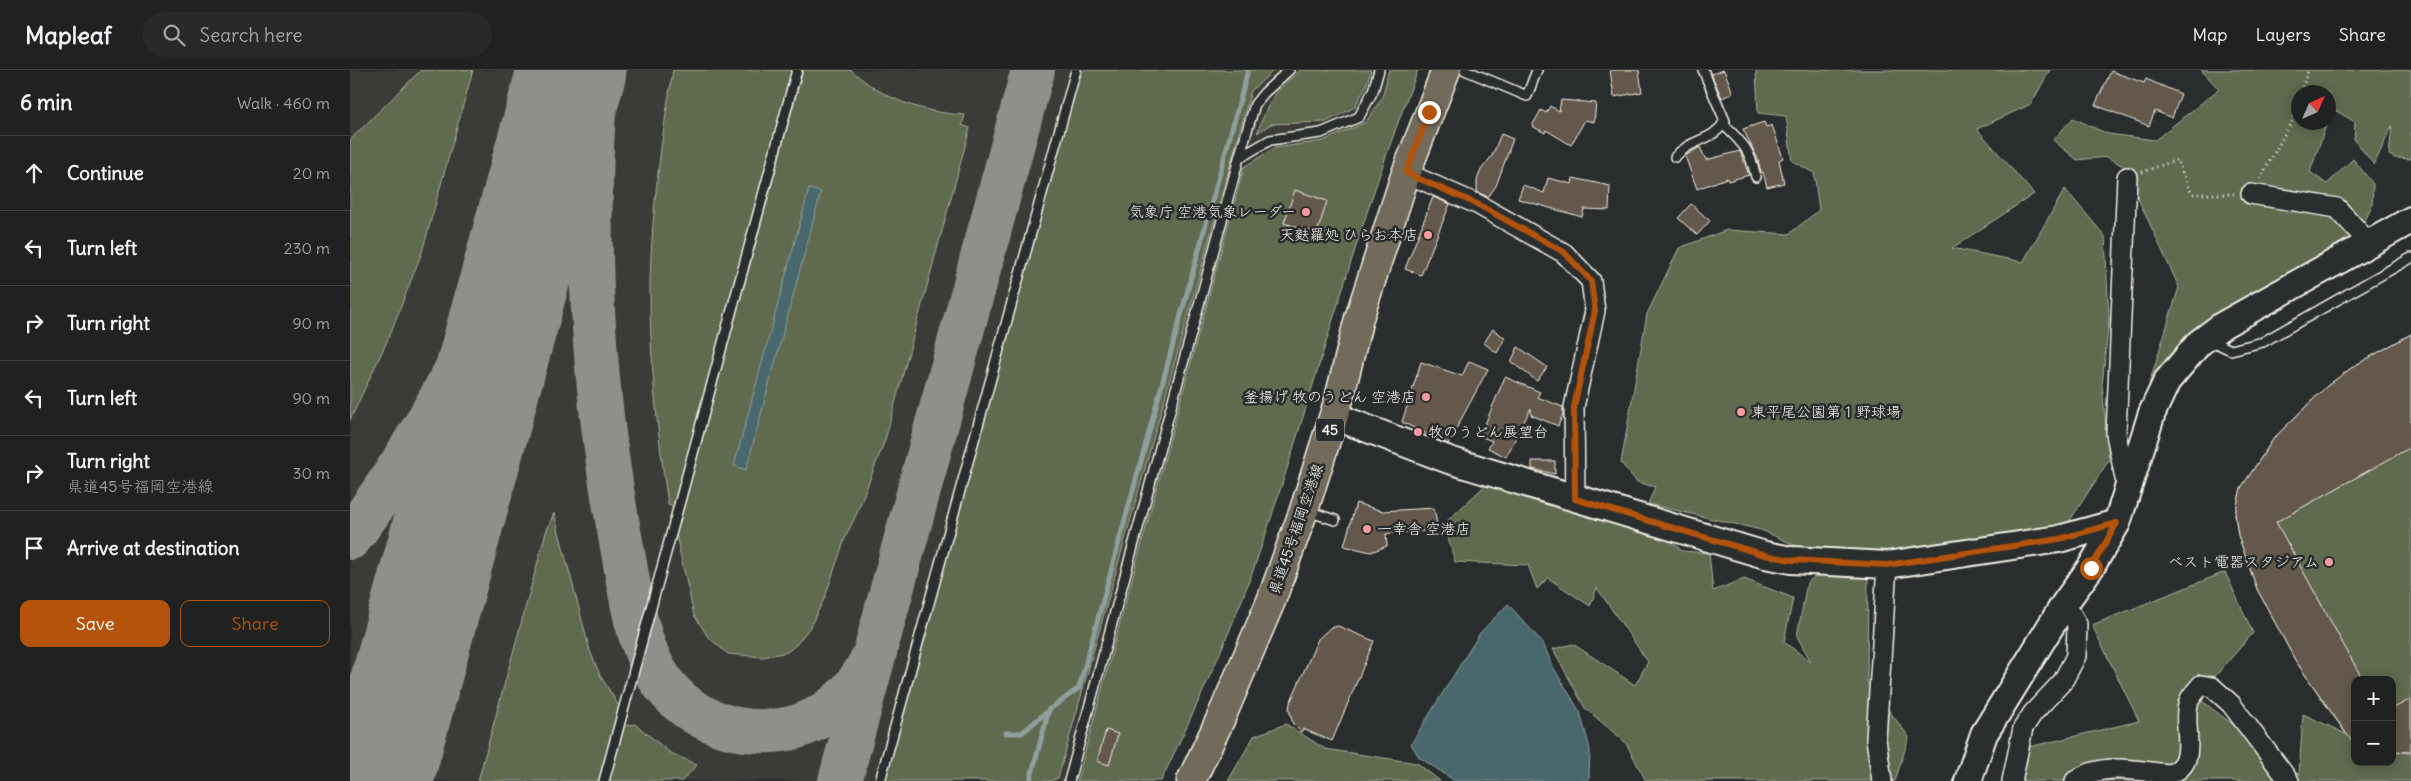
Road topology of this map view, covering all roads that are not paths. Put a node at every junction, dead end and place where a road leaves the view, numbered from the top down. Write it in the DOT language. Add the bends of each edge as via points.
graph roads {
  1 [pos="797,70"];
  2 [pos="1076,70"];
  3 [pos="1289,70"];
  4 [pos="1379,70"];
  5 [pos="1446,70"];
  6 [pos="1465,70"];
  7 [pos="1537,70"];
  8 [pos="1703,70"];
  9 [pos="1723,124"];
  10 [pos="1675,157"];
  11 [pos="1239,158"];
  12 [pos="1406,173"];
  13 [pos="1756,177"];
  14 [pos="2127,177"];
  15 [pos="2251,194"];
  16 [pos="2411,220"];
  17 [pos="2370,244"];
  18 [pos="2411,258"];
  19 [pos="2205,338"];
  20 [pos="1334,416"];
  21 [pos="2128,489"];
  22 [pos="1575,499"];
  23 [pos="1304,510"];
  24 [pos="1336,520"];
  25 [pos="2117,523"];
  26 [pos="1887,565"];
  27 [pos="2065,603"];
  28 [pos="604,781"];
  29 [pos="880,781"];
  30 [pos="1070,781"];
  31 [pos="1191,781"];
  32 [pos="1882,781"];
  33 [pos="1968,781"];
  34 [pos="2012,781"];
  35 [pos="2075,781"];
  36 [pos="2289,781"];
  1 -- 28 [label="lane"];
  2 -- 29 [label="lane"];
  3 -- 11 [label="lane" via="1255,104"];
  4 -- 11 [label="lane" via="1373,91 1359,117 1321,133 1270,140"];
  5 -- 12 [label="main road, 県道45号福岡空港線 / 45"];
  6 -- 7 [label="lane" via="1527,96"];
  8 -- 9 [label="lane" via="1725,121"];
  9 -- 10 [label="lane" via="1713,135 1684,147"];
  9 -- 13 [label="lane" via="1745,145"];
  11 -- 30 [label="lane"];
  12 -- 20 [label="main road, 県道45号福岡空港線 / 45"];
  12 -- 22 [label="street" via="1513,230 1564,252 1591,281 1595,311 1574,407"];
  14 -- 21 [label="street" via="2116,434"];
  15 -- 17 [label="street" via="2337,208"];
  16 -- 17 [label="street"];
  17 -- 19 [label="street" via="2277,294"];
  18 -- 19 [label="lane" via="2263,342 2231,350"];
  19 -- 21 [label="street" via="2167,381 2152,413"];
  20 -- 22 [label="street" via="1377,429 1449,460"];
  20 -- 23 [label="main road, 県道45号福岡空港線 / 45"];
  21 -- 25 [label="street"];
  22 -- 26 [label="street" via="1765,555 1791,560"];
  23 -- 24 [label="lane"];
  23 -- 31 [label="main road, 県道45号福岡空港線 / 45" via="1271,601"];
  25 -- 26 [label="street" via="2059,539"];
  25 -- 27 [label="street" via="2091,568"];
  26 -- 32 [label="street" via="1876,739"];
  27 -- 33 [label="street" via="1984,734"];
  27 -- 34 [label="street" via="2077,624 2076,656 2063,681 2023,728"];
  35 -- 36 [label="street" via="2092,770 2111,768 2169,774 2178,772 2186,764 2188,753 2189,702 2201,685 2212,687 2231,704"];
}
